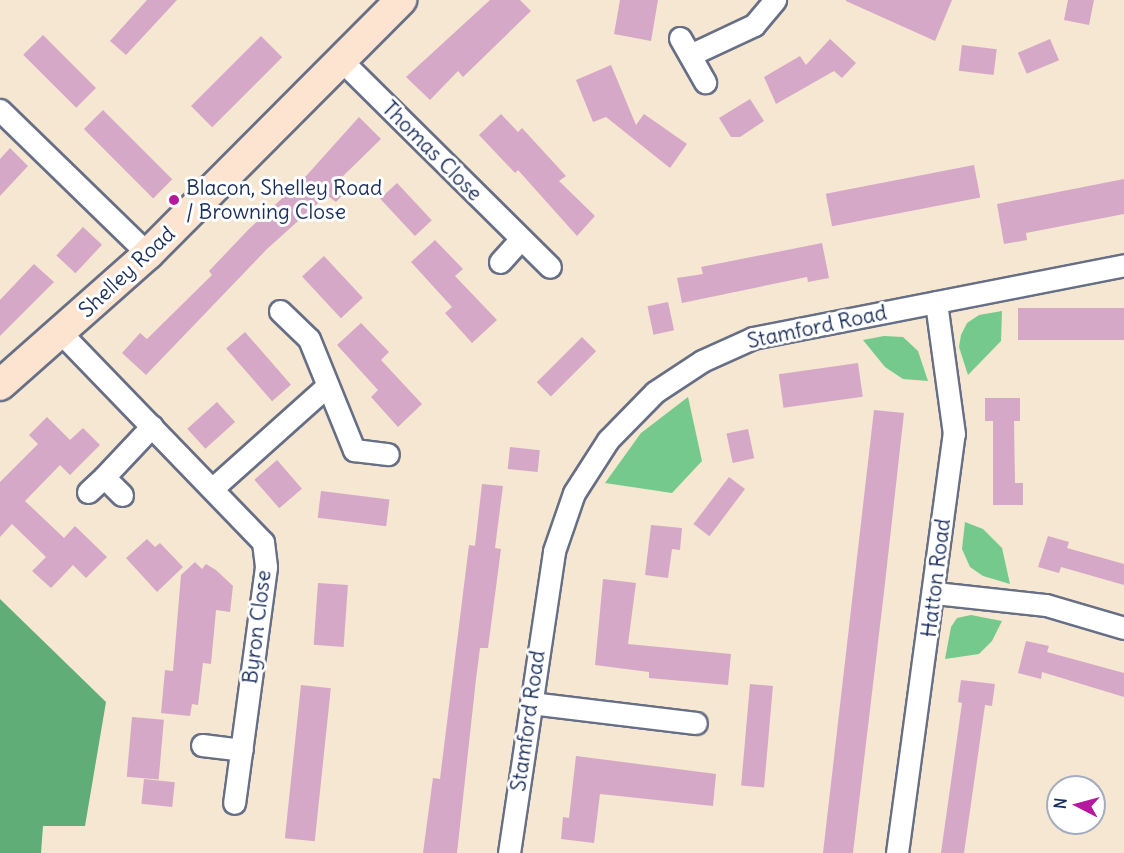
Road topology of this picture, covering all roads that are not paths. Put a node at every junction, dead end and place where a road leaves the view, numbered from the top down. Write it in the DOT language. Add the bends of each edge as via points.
graph roads {
  1 [pos="402,0"];
  2 [pos="775,0"];
  3 [pos="343,62"];
  4 [pos="705,82"];
  5 [pos="0,110"];
  6 [pos="521,239"];
  7 [pos="148,254"];
  8 [pos="500,262"];
  9 [pos="1124,265"];
  10 [pos="550,267"];
  11 [pos="936,302"];
  12 [pos="280,311"];
  13 [pos="61,333"];
  14 [pos="0,385"];
  15 [pos="327,386"];
  16 [pos="152,426"];
  17 [pos="388,454"];
  18 [pos="104,477"];
  19 [pos="213,488"];
  20 [pos="88,492"];
  21 [pos="122,495"];
  22 [pos="935,593"];
  23 [pos="1124,628"];
  24 [pos="531,703"];
  25 [pos="696,723"];
  26 [pos="202,745"];
  27 [pos="242,750"];
  28 [pos="234,803"];
  29 [pos="509,853"];
  30 [pos="897,853"];
  1 -- 3 [label="street, Shelley Road"];
  2 -- 4 [label="street" via="754,25 685,47"];
  3 -- 6 [label="street, Thomas Close"];
  3 -- 7 [label="street, Shelley Road"];
  5 -- 7 [label="street"];
  6 -- 8 [label="street"];
  6 -- 10 [label="street, Thomas Close"];
  7 -- 13 [label="street, Shelley Road"];
  9 -- 11 [label="street, Stamford Road"];
  11 -- 22 [label="street, Hatton Road" via="954,434"];
  11 -- 24 [label="street, Stamford Road" via="753,338 702,361 655,392 608,440 574,494 554,550"];
  12 -- 15 [label="street" via="309,339"];
  13 -- 14 [label="street, Shelley Road"];
  13 -- 16 [label="street, Byron Close"];
  15 -- 17 [label="street" via="354,450"];
  15 -- 19 [label="street"];
  16 -- 18 [label="street"];
  16 -- 19 [label="street, Byron Close"];
  18 -- 20 [label="street"];
  18 -- 21 [label="street"];
  19 -- 27 [label="street, Byron Close" via="263,542 266,567"];
  22 -- 23 [label="street" via="1046,606"];
  22 -- 30 [label="street, Hatton Road"];
  24 -- 25 [label="street"];
  24 -- 29 [label="street, Stamford Road"];
  26 -- 27 [label="street"];
  27 -- 28 [label="street, Byron Close"];
}
